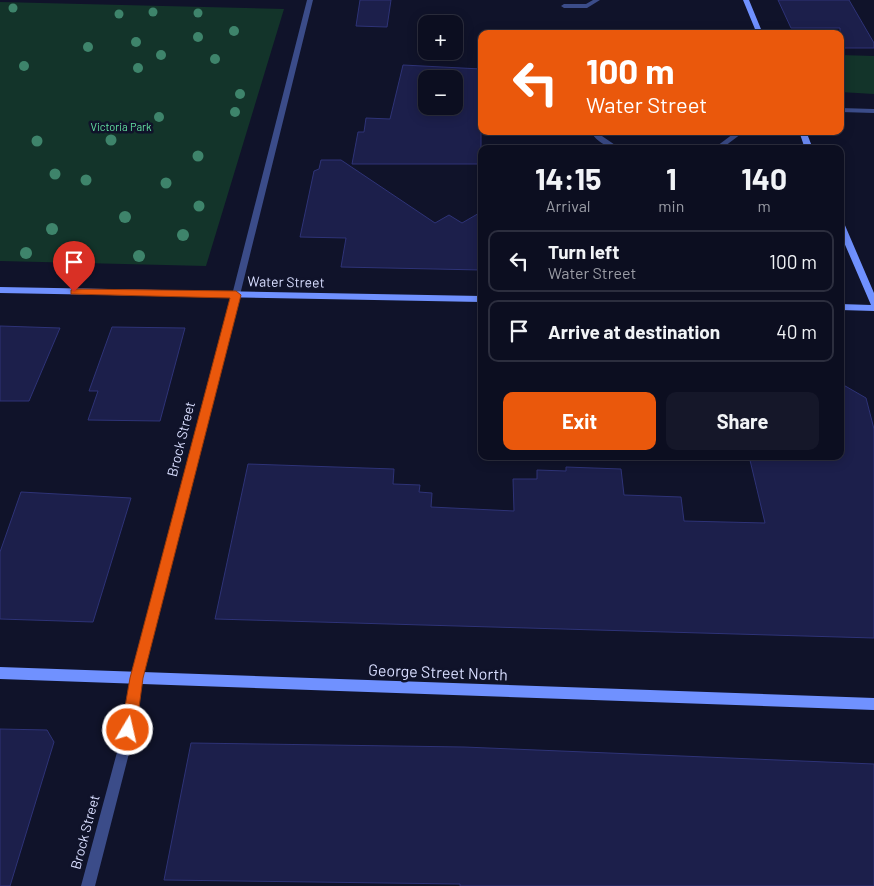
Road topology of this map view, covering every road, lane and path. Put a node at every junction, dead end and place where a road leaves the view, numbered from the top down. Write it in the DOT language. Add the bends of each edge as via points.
graph roads {
  1 [pos="310,0"];
  2 [pos="597,0"];
  3 [pos="746,0"];
  4 [pos="564,6"];
  5 [pos="758,30"];
  6 [pos="844,110"];
  7 [pos="874,111"];
  8 [pos="596,135"];
  9 [pos="736,135"];
  10 [pos="612,145"];
  11 [pos="722,145"];
  12 [pos="844,232"];
  13 [pos="0,290"];
  14 [pos="236,295"];
  15 [pos="478,299"];
  16 [pos="874,303"];
  17 [pos="844,307"];
  18 [pos="874,308"];
  19 [pos="0,673"];
  20 [pos="136,678"];
  21 [pos="874,704"];
  22 [pos="88,886"];
  1 -- 14 [label="street, Brock Street"];
  2 -- 4 [label="street" via="587,6"];
  3 -- 5 [label="main road"];
  6 -- 7 [label="street"];
  8 -- 10 [label="street"];
  9 -- 11 [label="street"];
  12 -- 16 [label="main road"];
  13 -- 14 [label="main road, Water Street"];
  14 -- 15 [label="main road, Water Street"];
  14 -- 20 [label="street, Brock Street"];
  17 -- 18 [label="main road"];
  19 -- 20 [label="main road, George Street North"];
  20 -- 21 [label="main road, George Street North"];
  20 -- 22 [label="street, Brock Street" via="128,730"];
}
